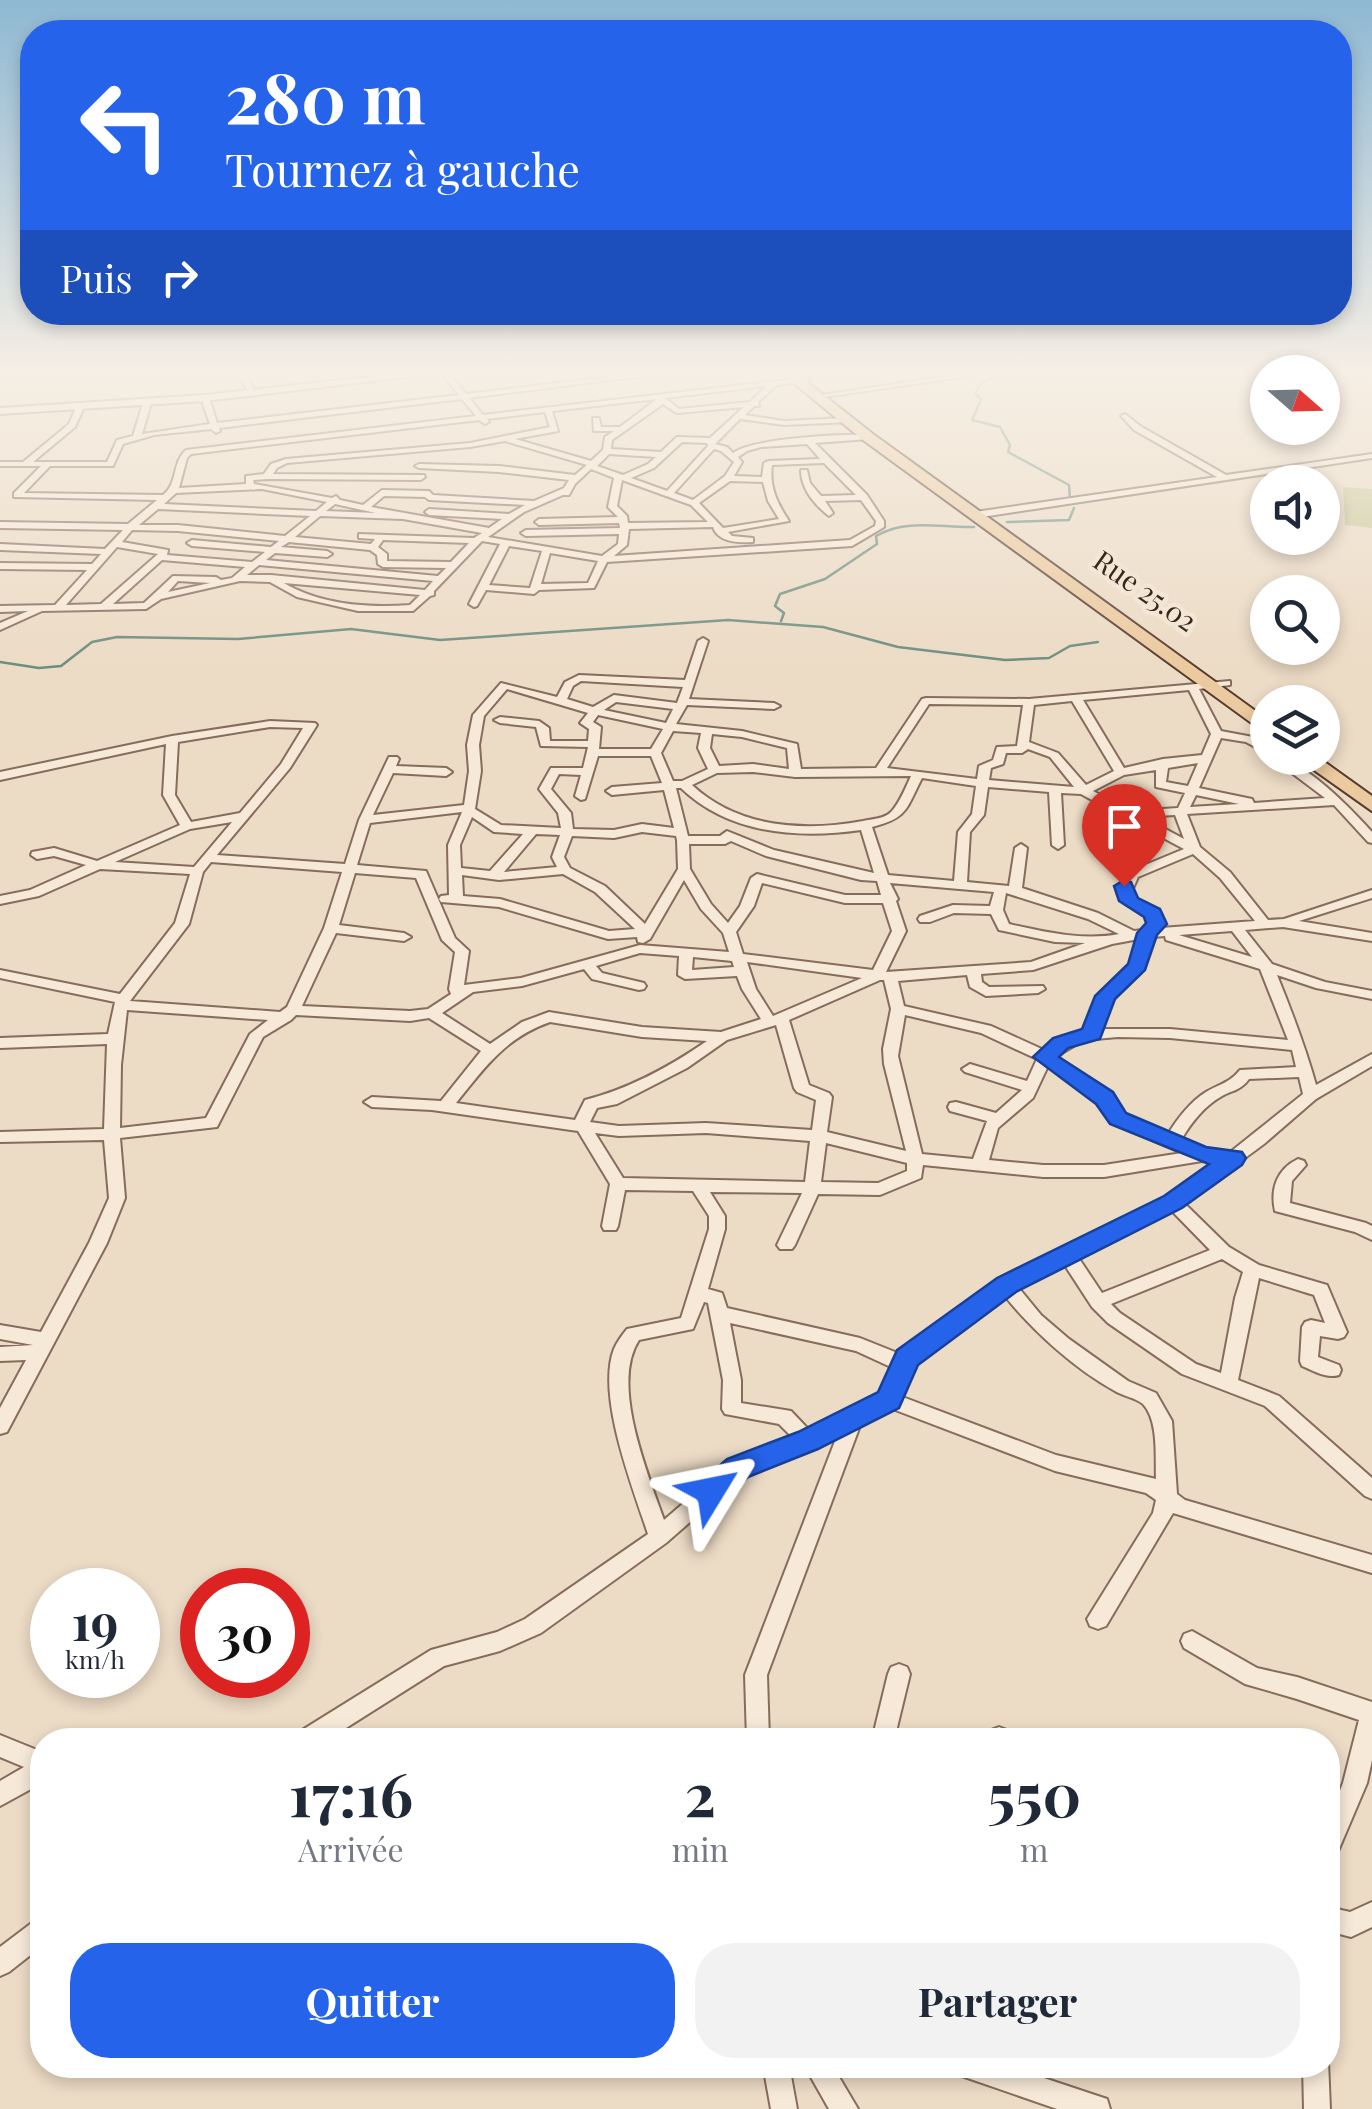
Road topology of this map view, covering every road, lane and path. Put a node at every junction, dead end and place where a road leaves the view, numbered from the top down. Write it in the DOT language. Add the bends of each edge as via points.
graph roads {
  1 [pos="42,469"];
  2 [pos="179,469"];
  3 [pos="273,469"];
  4 [pos="327,469"];
  5 [pos="360,469"];
  6 [pos="420,469"];
  7 [pos="499,469"];
  8 [pos="503,469"];
  9 [pos="587,469"];
  10 [pos="605,469"];
  11 [pos="635,469"];
  12 [pos="690,469"];
  13 [pos="733,469"];
  14 [pos="767,469"];
  15 [pos="836,469"];
  16 [pos="916,469"];
  17 [pos="922,469"];
  18 [pos="1210,469"];
  19 [pos="1293,469"];
  20 [pos="804,472"];
  21 [pos="326,475"];
  22 [pos="622,476"];
  23 [pos="357,477"];
  24 [pos="421,477"];
  25 [pos="575,478"];
  26 [pos="728,478"];
  27 [pos="307,479"];
  28 [pos="1227,479"];
  29 [pos="766,480"];
  30 [pos="265,481"];
  31 [pos="487,491"];
  32 [pos="295,492"];
  33 [pos="169,494"];
  34 [pos="669,494"];
  35 [pos="17,495"];
  36 [pos="46,495"];
  37 [pos="864,497"];
  38 [pos="333,498"];
  39 [pos="816,499"];
  40 [pos="1,501"];
  41 [pos="534,503"];
  42 [pos="694,503"];
  43 [pos="429,505"];
  44 [pos="155,506"];
  45 [pos="367,508"];
  46 [pos="276,510"];
  47 [pos="318,512"];
  48 [pos="829,513"];
  49 [pos="984,516"];
  50 [pos="509,517"];
  51 [pos="539,522"];
  52 [pos="682,523"];
  53 [pos="0,524"];
  54 [pos="25,524"];
  55 [pos="350,524"];
  56 [pos="624,526"];
  57 [pos="128,528"];
  58 [pos="298,528"];
  59 [pos="714,528"];
  60 [pos="490,531"];
  61 [pos="204,532"];
  62 [pos="526,533"];
  63 [pos="246,535"];
  64 [pos="864,537"];
  65 [pos="382,538"];
  66 [pos="283,539"];
  67 [pos="788,539"];
  68 [pos="478,540"];
  69 [pos="339,543"];
  70 [pos="192,544"];
  71 [pos="505,544"];
  72 [pos="4,547"];
  73 [pos="373,547"];
  74 [pos="113,548"];
  75 [pos="797,549"];
  76 [pos="270,550"];
  77 [pos="546,552"];
  78 [pos="327,554"];
  79 [pos="162,555"];
  80 [pos="676,556"];
  81 [pos="604,559"];
  82 [pos="255,563"];
  83 [pos="454,565"];
  84 [pos="316,566"];
  85 [pos="96,567"];
  86 [pos="2,568"];
  87 [pos="413,571"];
  88 [pos="271,578"];
  89 [pos="237,579"];
  90 [pos="442,579"];
  91 [pos="482,587"];
  92 [pos="536,587"];
  93 [pos="345,588"];
  94 [pos="397,591"];
  95 [pos="430,593"];
  96 [pos="333,603"];
  97 [pos="474,604"];
  98 [pos="103,607"];
  99 [pos="58,608"];
  100 [pos="0,609"];
  101 [pos="40,609"];
  102 [pos="0,627"];
  103 [pos="703,641"];
  104 [pos="690,684"];
  105 [pos="1209,686"];
  106 [pos="1076,698"];
  107 [pos="561,700"];
  108 [pos="1029,702"];
  109 [pos="682,704"];
  110 [pos="1250,705"];
  111 [pos="774,706"];
  112 [pos="595,711"];
  113 [pos="1250,716"];
  114 [pos="500,720"];
  115 [pos="670,727"];
  116 [pos="707,730"];
  117 [pos="1217,734"];
  118 [pos="172,739"];
  119 [pos="1250,740"];
  120 [pos="1022,743"];
  121 [pos="594,748"];
  122 [pos="654,753"];
  123 [pos="1206,758"];
  124 [pos="1163,763"];
  125 [pos="714,770"];
  126 [pos="880,770"];
  127 [pos="446,772"];
  128 [pos="588,772"];
  129 [pos="1121,772"];
  130 [pos="796,773"];
  131 [pos="918,775"];
  132 [pos="1320,775"];
  133 [pos="1330,775"];
  134 [pos="1338,775"];
  135 [pos="0,776"];
  136 [pos="980,783"];
  137 [pos="684,784"];
  138 [pos="669,786"];
  139 [pos="1055,789"];
  140 [pos="612,791"];
  141 [pos="1084,791"];
  142 [pos="1193,791"];
  143 [pos="1372,791"];
  144 [pos="581,796"];
  145 [pos="1337,802"];
  146 [pos="1260,804"];
  147 [pos="1372,805"];
  148 [pos="469,809"];
  149 [pos="1130,812"];
  150 [pos="1181,814"];
  151 [pos="734,815"];
  152 [pos="244,816"];
  153 [pos="365,820"];
  154 [pos="865,824"];
  155 [pos="187,826"];
  156 [pos="532,831"];
  157 [pos="568,832"];
  158 [pos="727,835"];
  159 [pos="682,836"];
  160 [pos="1372,839"];
  161 [pos="1058,845"];
  162 [pos="1021,848"];
  163 [pos="1194,850"];
  164 [pos="37,855"];
  165 [pos="208,858"];
  166 [pos="99,865"];
  167 [pos="350,868"];
  168 [pos="684,869"];
  169 [pos="458,870"];
  170 [pos="566,870"];
  171 [pos="198,871"];
  172 [pos="494,875"];
  173 [pos="1134,875"];
  174 [pos="884,877"];
  175 [pos="960,882"];
  176 [pos="1008,889"];
  177 [pos="1372,894"];
  178 [pos="456,898"];
  179 [pos="892,899"];
  180 [pos="0,900"];
  181 [pos="434,900"];
  182 [pos="996,910"];
  183 [pos="925,919"];
  184 [pos="1284,923"];
  185 [pos="1265,924"];
  186 [pos="331,928"];
  187 [pos="1237,928"];
  188 [pos="646,932"];
  189 [pos="730,932"];
  190 [pos="1139,934"];
  191 [pos="404,937"];
  192 [pos="1372,937"];
  193 [pos="1108,940"];
  194 [pos="640,949"];
  195 [pos="686,953"];
  196 [pos="588,964"];
  197 [pos="741,964"];
  198 [pos="1266,966"];
  199 [pos="972,971"];
  200 [pos="0,974"];
  201 [pos="883,976"];
  202 [pos="639,986"];
  203 [pos="1038,989"];
  204 [pos="1372,995"];
  205 [pos="459,997"];
  206 [pos="122,1002"];
  207 [pos="898,1009"];
  208 [pos="432,1013"];
  209 [pos="289,1014"];
  210 [pos="775,1020"];
  211 [pos="1092,1034"];
  212 [pos="722,1037"];
  213 [pos="114,1039"];
  214 [pos="0,1043"];
  215 [pos="1298,1046"];
  216 [pos="490,1052"];
  217 [pos="1045,1057"];
  218 [pos="1372,1059"];
  219 [pos="970,1069"];
  220 [pos="1307,1072"];
  221 [pos="1031,1087"];
  222 [pos="1311,1095"];
  223 [pos="372,1102"];
  224 [pos="445,1107"];
  225 [pos="956,1107"];
  226 [pos="999,1119"];
  227 [pos="581,1123"];
  228 [pos="112,1134"];
  229 [pos="820,1136"];
  230 [pos="0,1138"];
  231 [pos="1172,1140"];
  232 [pos="1202,1155"];
  233 [pos="1234,1158"];
  234 [pos="915,1159"];
  235 [pos="980,1163"];
  236 [pos="1298,1165"];
  237 [pos="618,1184"];
  238 [pos="699,1187"];
  239 [pos="812,1189"];
  240 [pos="1173,1202"];
  241 [pos="610,1226"];
  242 [pos="1372,1234"];
  243 [pos="786,1245"];
  244 [pos="1223,1252"];
  245 [pos="1067,1254"];
  246 [pos="1253,1270"];
  247 [pos="1006,1285"];
  248 [pos="700,1294"];
  249 [pos="1098,1302"];
  250 [pos="718,1312"];
  251 [pos="0,1332"];
  252 [pos="42,1346"];
  253 [pos="0,1354"];
  254 [pos="903,1364"];
  255 [pos="1332,1370"];
  256 [pos="1226,1384"];
  257 [pos="888,1400"];
  258 [pos="853,1418"];
  259 [pos="0,1426"];
  260 [pos="808,1441"];
  261 [pos="1372,1490"];
  262 [pos="1167,1495"];
  263 [pos="659,1537"];
  264 [pos="1372,1564"];
  265 [pos="1098,1619"];
  266 [pos="1192,1642"];
  267 [pos="899,1674"];
  268 [pos="1372,1713"];
  269 [pos="326,1728"];
  270 [pos="758,1728"];
  271 [pos="886,1728"];
  272 [pos="0,1746"];
  273 [pos="30,1761"];
  274 [pos="30,1775"];
  275 [pos="0,1794"];
  276 [pos="1340,1820"];
  277 [pos="1372,1914"];
  278 [pos="1340,1923"];
  279 [pos="30,1940"];
  280 [pos="0,1963"];
  281 [pos="778,2078"];
  282 [pos="826,2078"];
  283 [pos="1022,2078"];
  284 [pos="1316,2078"];
  285 [pos="784,2109"];
  286 [pos="846,2109"];
  287 [pos="1097,2109"];
  288 [pos="1317,2109"];
  1 -- 35 [label="street"];
  2 -- 33 [label="street"];
  3 -- 30 [label="street"];
  4 -- 21 [label="street"];
  5 -- 23 [label="street"];
  6 -- 24 [label="street"];
  7 -- 31 [label="street"];
  8 -- 25 [label="street"];
  9 -- 25 [label="street"];
  10 -- 22 [label="street"];
  11 -- 22 [label="street"];
  12 -- 34 [label="street"];
  13 -- 26 [label="street"];
  14 -- 29 [label="street"];
  15 -- 37 [label="street"];
  16 -- 49 [label="main road"];
  17 -- 49 [label="main road"];
  18 -- 28 [label="street"];
  19 -- 28 [label="street"];
  20 -- 39 [label="street"];
  21 -- 23 [label="street"];
  21 -- 27 [label="street"];
  22 -- 34 [label="street"];
  22 -- 56 [label="street" via="612,507"];
  23 -- 24 [label="street"];
  23 -- 38 [label="street"];
  24 -- 43 [label="street"];
  25 -- 41 [label="street" via="569,489"];
  26 -- 29 [label="street"];
  26 -- 42 [label="street"];
  27 -- 30 [label="street"];
  27 -- 32 [label="street"];
  28 -- 49 [label="street"];
  29 -- 59 [label="street" via="785,521"];
  30 -- 32 [label="street"];
  30 -- 33 [label="street"];
  31 -- 41 [label="street"];
  31 -- 43 [label="street"];
  32 -- 38 [label="street"];
  33 -- 36 [label="street"];
  33 -- 44 [label="street"];
  34 -- 42 [label="street"];
  35 -- 36 [label="street"];
  35 -- 40 [label="street"];
  36 -- 54 [label="street"];
  37 -- 39 [label="street"];
  37 -- 64 [label="street" via="881,524"];
  38 -- 45 [label="street"];
  38 -- 47 [label="street"];
  39 -- 48 [label="street"];
  41 -- 50 [label="street"];
  42 -- 59 [label="street"];
  43 -- 45 [label="street"];
  43 -- 45 [label="street" via="400,516"];
  43 -- 50 [label="street"];
  43 -- 60 [label="street"];
  44 -- 46 [label="street"];
  44 -- 57 [label="street"];
  45 -- 47 [label="street"];
  45 -- 55 [label="street"];
  46 -- 47 [label="street"];
  46 -- 63 [label="street"];
  47 -- 58 [label="street"];
  49 -- 105 [label="main road"];
  50 -- 60 [label="street"];
  51 -- 56 [label="street"];
  52 -- 56 [label="street"];
  52 -- 59 [label="street"];
  52 -- 80 [label="street"];
  53 -- 54 [label="street"];
  54 -- 57 [label="street"];
  54 -- 72 [label="street"];
  56 -- 62 [label="street"];
  56 -- 81 [label="street" via="622,545"];
  57 -- 61 [label="street"];
  57 -- 74 [label="street"];
  58 -- 65 [label="street"];
  58 -- 66 [label="street"];
  59 -- 67 [label="street" via="737,540"];
  60 -- 68 [label="street"];
  61 -- 63 [label="street"];
  61 -- 70 [label="street"];
  63 -- 66 [label="street"];
  64 -- 67 [label="street"];
  64 -- 75 [label="street"];
  65 -- 68 [label="street"];
  65 -- 73 [label="street"];
  66 -- 69 [label="street"];
  66 -- 76 [label="street"];
  67 -- 75 [label="street"];
  68 -- 71 [label="street"];
  68 -- 83 [label="street"];
  69 -- 73 [label="street"];
  69 -- 78 [label="street"];
  70 -- 76 [label="street"];
  70 -- 79 [label="street"];
  71 -- 77 [label="street"];
  71 -- 91 [label="street"];
  72 -- 74 [label="street"];
  73 -- 87 [label="street" via="383,564"];
  74 -- 79 [label="street"];
  74 -- 85 [label="street"];
  75 -- 80 [label="street"];
  76 -- 78 [label="street"];
  76 -- 82 [label="street"];
  77 -- 81 [label="street"];
  77 -- 92 [label="street"];
  78 -- 84 [label="street"];
  79 -- 82 [label="street"];
  79 -- 98 [label="street"];
  80 -- 81 [label="street"];
  81 -- 92 [label="street" via="591,586"];
  82 -- 84 [label="street"];
  82 -- 89 [label="street"];
  83 -- 87 [label="street"];
  83 -- 90 [label="street"];
  84 -- 87 [label="street"];
  85 -- 86 [label="street"];
  85 -- 99 [label="street"];
  87 -- 90 [label="street"];
  87 -- 94 [label="street"];
  88 -- 89 [label="street"];
  88 -- 93 [label="street"];
  88 -- 96 [label="street" via="288,593"];
  89 -- 98 [label="street" via="176,578 146,606"];
  90 -- 95 [label="street"];
  91 -- 92 [label="street"];
  91 -- 97 [label="street"];
  93 -- 94 [label="street"];
  93 -- 96 [label="street"];
  94 -- 95 [label="street"];
  95 -- 96 [label="street" via="408,609"];
  98 -- 99 [label="street"];
  99 -- 101 [label="street"];
  100 -- 101 [label="street"];
  101 -- 102 [label="street"];
  103 -- 104 [label="street"];
  104 -- 107 [label="street" via="579,678"];
  104 -- 109 [label="street"];
  105 -- 106 [label="street"];
  105 -- 110 [label="main road"];
  105 -- 113 [label="main road"];
  105 -- 117 [label="street"];
  106 -- 108 [label="street"];
  106 -- 129 [label="street"];
  107 -- 112 [label="street"];
  107 -- 148 [label="street" via="507,684 486,704 473,745"];
  108 -- 120 [label="street"];
  108 -- 126 [label="street" via="923,702"];
  109 -- 111 [label="street"];
  109 -- 112 [label="street" via="614,698"];
  109 -- 115 [label="street"];
  112 -- 115 [label="street"];
  112 -- 121 [label="street" via="586,723 595,727"];
  114 -- 121 [label="street" via="538,724 544,744"];
  115 -- 116 [label="street"];
  115 -- 122 [label="street"];
  116 -- 125 [label="street" via="704,748"];
  116 -- 130 [label="street" via="793,746"];
  117 -- 119 [label="street"];
  117 -- 123 [label="street"];
  118 -- 135 [label="street"];
  118 -- 152 [label="street" via="270,724 311,725"];
  118 -- 155 [label="street" via="168,790"];
  120 -- 136 [label="street" via="1022,750 1001,749 999,762 985,766"];
  120 -- 141 [label="street" via="1054,755"];
  121 -- 122 [label="street"];
  121 -- 128 [label="street"];
  122 -- 138 [label="street"];
  123 -- 124 [label="street"];
  123 -- 142 [label="street"];
  124 -- 129 [label="street"];
  124 -- 142 [label="street" via="1160,784"];
  125 -- 130 [label="street"];
  125 -- 137 [label="street"];
  126 -- 130 [label="street"];
  126 -- 131 [label="street"];
  127 -- 153 [label="street" via="391,764"];
  128 -- 144 [label="street"];
  128 -- 157 [label="street" via="556,770 545,789 568,814"];
  129 -- 141 [label="street"];
  131 -- 136 [label="street"];
  131 -- 154 [label="street" via="897,814"];
  132 -- 145 [label="street"];
  133 -- 147 [label="main road"];
  134 -- 143 [label="main road"];
  136 -- 139 [label="street"];
  136 -- 175 [label="street" via="978,815 964,832"];
  137 -- 138 [label="street"];
  137 -- 151 [label="street" via="712,810"];
  138 -- 140 [label="street"];
  138 -- 159 [label="street"];
  139 -- 141 [label="street"];
  139 -- 161 [label="street"];
  141 -- 149 [label="street"];
  142 -- 146 [label="street"];
  142 -- 150 [label="street"];
  145 -- 146 [label="street"];
  145 -- 160 [label="street"];
  146 -- 150 [label="street"];
  148 -- 153 [label="street"];
  148 -- 156 [label="street" via="498,830"];
  148 -- 169 [label="street" via="454,845"];
  149 -- 150 [label="street"];
  149 -- 163 [label="street"];
  149 -- 173 [label="street" via="1105,816 1126,847"];
  150 -- 163 [label="street"];
  151 -- 154 [label="street" via="784,831"];
  151 -- 158 [label="street"];
  152 -- 155 [label="street"];
  152 -- 165 [label="street"];
  153 -- 167 [label="street"];
  154 -- 174 [label="street"];
  155 -- 166 [label="street"];
  156 -- 157 [label="street"];
  156 -- 172 [label="street"];
  157 -- 159 [label="street" via="642,828"];
  157 -- 170 [label="street" via="558,857"];
  158 -- 159 [label="street"];
  158 -- 174 [label="street" via="770,854"];
  159 -- 168 [label="street"];
  162 -- 176 [label="street"];
  163 -- 173 [label="street"];
  163 -- 185 [label="street" via="1225,875"];
  164 -- 166 [label="street" via="54,852"];
  165 -- 167 [label="street"];
  165 -- 171 [label="street"];
  166 -- 171 [label="street"];
  166 -- 180 [label="street"];
  167 -- 181 [label="street" via="421,874"];
  167 -- 186 [label="street"];
  168 -- 188 [label="street"];
  168 -- 189 [label="street"];
  169 -- 172 [label="street"];
  169 -- 178 [label="street"];
  170 -- 172 [label="street"];
  170 -- 188 [label="street" via="600,889"];
  171 -- 206 [label="street" via="182,924"];
  173 -- 190 [label="street" via="1124,892 1157,924"];
  174 -- 175 [label="street"];
  174 -- 179 [label="street"];
  175 -- 176 [label="street"];
  176 -- 182 [label="street"];
  176 -- 190 [label="street"];
  177 -- 184 [label="street"];
  178 -- 181 [label="street"];
  178 -- 188 [label="street" via="500,903 608,935"];
  179 -- 189 [label="street" via="845,899 756,878"];
  179 -- 201 [label="street" via="900,934"];
  181 -- 205 [label="street" via="449,940 462,951"];
  182 -- 183 [label="street" via="953,910"];
  182 -- 193 [label="street" via="1008,928"];
  184 -- 185 [label="street"];
  184 -- 192 [label="street"];
  185 -- 187 [label="street"];
  186 -- 191 [label="street"];
  186 -- 209 [label="street"];
  187 -- 190 [label="street"];
  187 -- 198 [label="street"];
  188 -- 194 [label="street"];
  189 -- 197 [label="street"];
  190 -- 193 [label="street"];
  190 -- 198 [label="street" via="1212,946"];
  190 -- 211 [label="street" via="1138,966 1106,996"];
  193 -- 199 [label="street" via="1033,966"];
  194 -- 195 [label="street"];
  194 -- 196 [label="street"];
  195 -- 197 [label="street"];
  195 -- 197 [label="street" via="685,976"];
  196 -- 202 [label="street" via="597,976"];
  196 -- 205 [label="street" via="469,988"];
  197 -- 201 [label="street"];
  197 -- 210 [label="street" via="757,1008"];
  198 -- 204 [label="street" via="1336,992"];
  198 -- 215 [label="street"];
  199 -- 201 [label="street"];
  199 -- 203 [label="street" via="986,992"];
  200 -- 206 [label="street"];
  201 -- 207 [label="street"];
  201 -- 210 [label="street"];
  205 -- 208 [label="street"];
  206 -- 209 [label="street"];
  206 -- 213 [label="street"];
  207 -- 217 [label="street" via="986,1029"];
  207 -- 234 [label="street" via="891,1054"];
  208 -- 209 [label="street"];
  208 -- 216 [label="street"];
  209 -- 228 [label="street" via="257,1034 206,1126"];
  210 -- 212 [label="street"];
  210 -- 229 [label="street" via="802,1088 824,1098"];
  211 -- 215 [label="street"];
  211 -- 217 [label="street" via="1060,1043"];
  212 -- 216 [label="street" via="549,1017 527,1024"];
  212 -- 227 [label="street" via="682,1065 591,1104"];
  213 -- 214 [label="street"];
  213 -- 228 [label="street"];
  215 -- 220 [label="street"];
  216 -- 224 [label="street"];
  217 -- 221 [label="street"];
  217 -- 231 [label="street" via="1104,1098 1118,1118"];
  218 -- 222 [label="street"];
  219 -- 221 [label="street"];
  220 -- 222 [label="street"];
  220 -- 231 [label="street" via="1245,1074 1183,1120"];
  221 -- 226 [label="street"];
  222 -- 233 [label="street"];
  223 -- 224 [label="street"];
  224 -- 227 [label="street"];
  225 -- 226 [label="street"];
  226 -- 235 [label="street"];
  227 -- 229 [label="street" via="619,1131 706,1128"];
  227 -- 237 [label="street"];
  228 -- 230 [label="street"];
  228 -- 252 [label="street" via="117,1198"];
  229 -- 234 [label="street"];
  229 -- 239 [label="street"];
  231 -- 232 [label="street"];
  232 -- 233 [label="street"];
  232 -- 235 [label="street" via="1092,1172"];
  233 -- 240 [label="street"];
  234 -- 235 [label="street"];
  234 -- 239 [label="street" via="915,1174 880,1189"];
  236 -- 242 [label="street" via="1284,1179 1281,1207"];
  237 -- 238 [label="street"];
  237 -- 241 [label="street"];
  238 -- 239 [label="street"];
  238 -- 248 [label="street" via="718,1230"];
  239 -- 243 [label="street"];
  240 -- 244 [label="street"];
  240 -- 245 [label="street"];
  244 -- 246 [label="street"];
  244 -- 249 [label="street"];
  245 -- 247 [label="street"];
  245 -- 249 [label="street"];
  246 -- 255 [label="street" via="1314,1285 1326,1295 1338,1332 1311,1327 1309,1362"];
  246 -- 256 [label="street" via="1242,1294 1238,1354"];
  247 -- 254 [label="street"];
  247 -- 262 [label="street" via="1063,1344 1149,1398 1162,1421"];
  248 -- 250 [label="street" via="716,1298"];
  248 -- 263 [label="street" via="687,1324 633,1334 622,1352 626,1427"];
  249 -- 256 [label="street" via="1172,1358"];
  250 -- 254 [label="street" via="860,1346"];
  250 -- 260 [label="street" via="732,1408 784,1417"];
  251 -- 252 [label="street"];
  252 -- 253 [label="street"];
  252 -- 259 [label="street"];
  254 -- 257 [label="street"];
  256 -- 261 [label="street" via="1272,1401"];
  257 -- 258 [label="street"];
  257 -- 262 [label="street" via="1055,1463"];
  258 -- 260 [label="street"];
  258 -- 270 [label="street" via="756,1674"];
  260 -- 263 [label="street" via="738,1468"];
  262 -- 264 [label="street" via="1179,1507"];
  262 -- 265 [label="street" via="1162,1516"];
  263 -- 269 [label="street" via="533,1626 439,1657"];
  266 -- 268 [label="street" via="1252,1678"];
  267 -- 271 [label="street"];
  268 -- 276 [label="street"];
  272 -- 273 [label="street"];
  274 -- 275 [label="street"];
  277 -- 278 [label="street" via="1351,1925"];
  279 -- 280 [label="street"];
  281 -- 285 [label="street"];
  282 -- 286 [label="street"];
  283 -- 287 [label="street"];
  284 -- 288 [label="street"];
}
